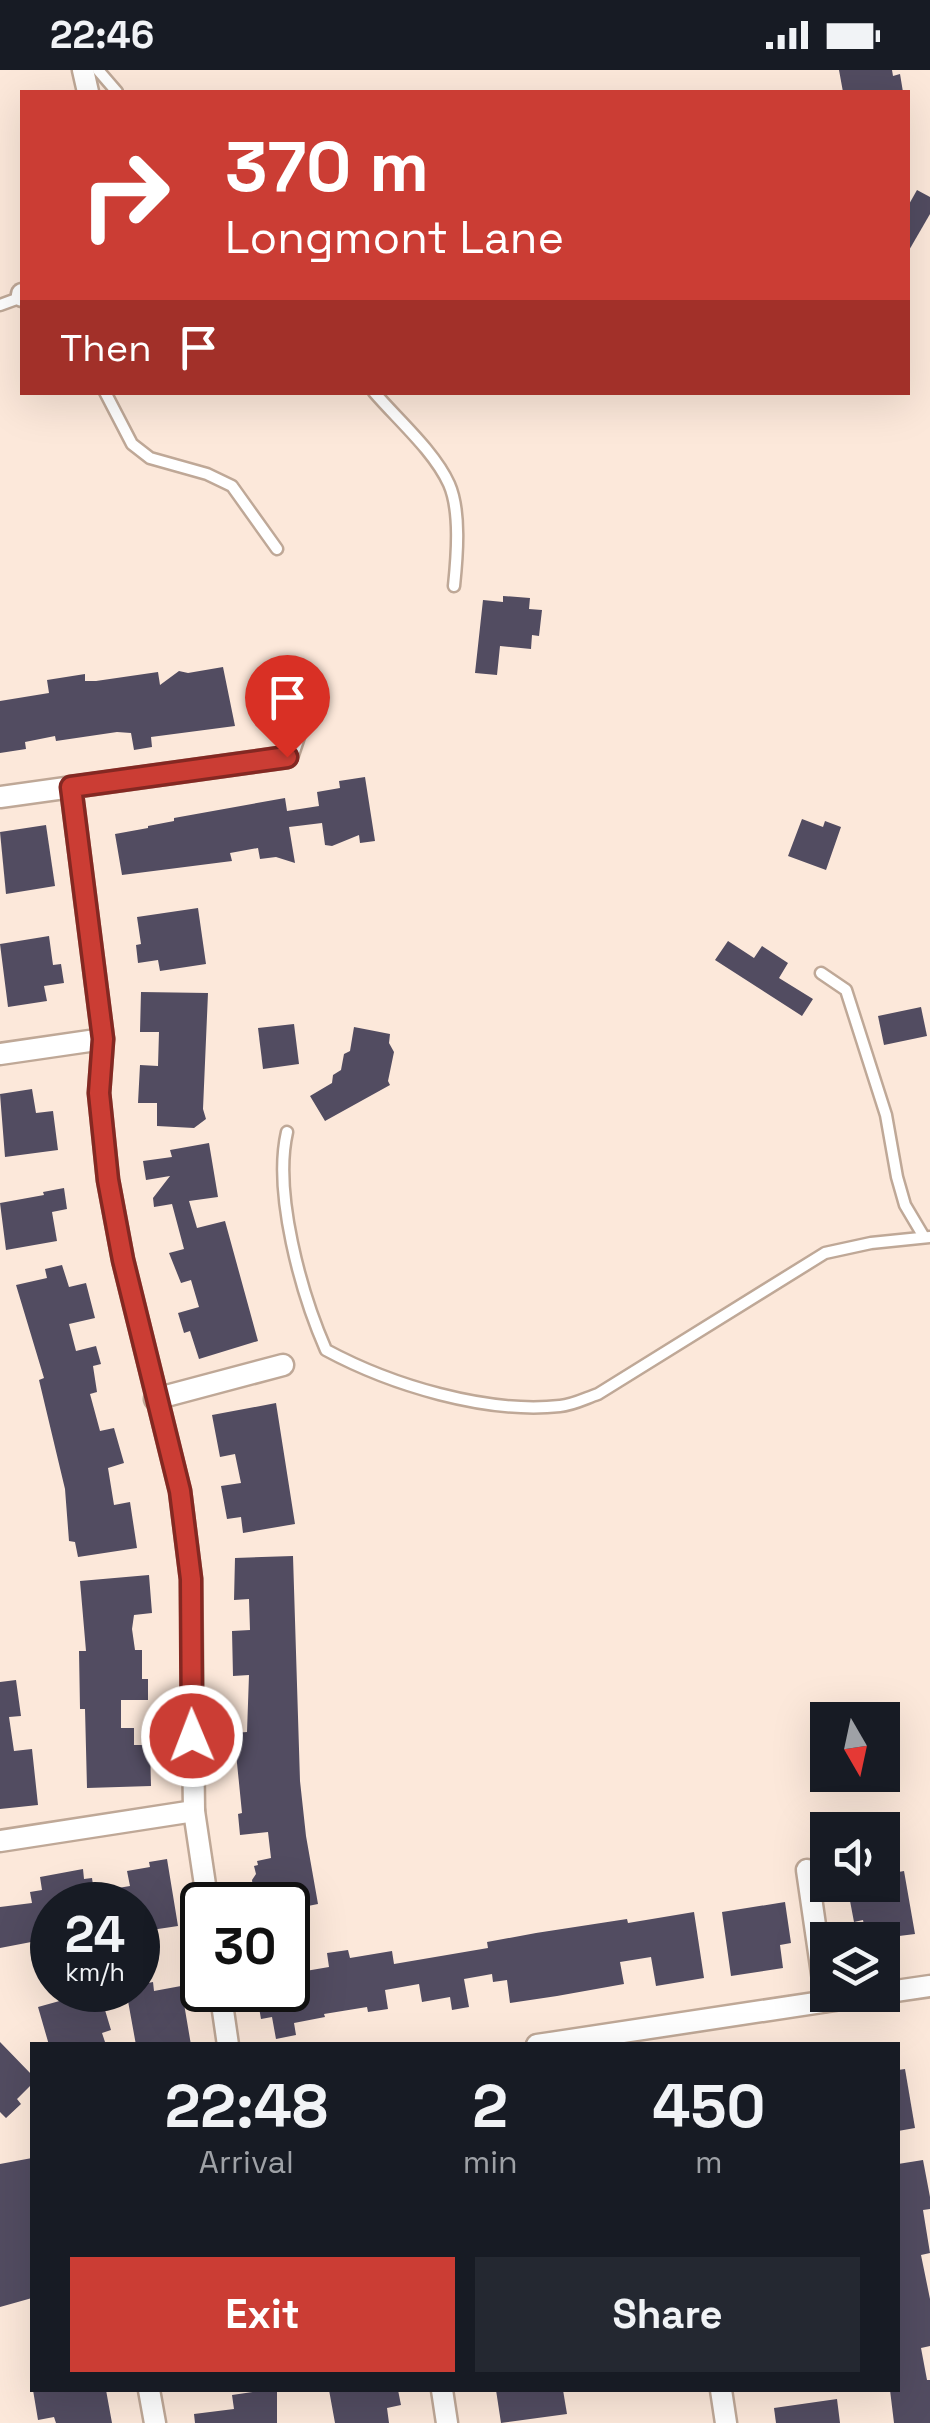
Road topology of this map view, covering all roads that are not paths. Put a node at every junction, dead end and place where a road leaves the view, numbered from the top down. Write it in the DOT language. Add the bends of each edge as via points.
graph roads {
  1 [pos="98,70"];
  2 [pos="116,90"];
  3 [pos="107,395"];
  4 [pos="377,395"];
  5 [pos="277,550"];
  6 [pos="454,586"];
  7 [pos="296,730"];
  8 [pos="71,787"];
  9 [pos="0,797"];
  10 [pos="821,973"];
  11 [pos="103,1039"];
  12 [pos="0,1054"];
  13 [pos="287,1132"];
  14 [pos="927,1237"];
  15 [pos="283,1365"];
  16 [pos="155,1399"];
  17 [pos="194,1810"];
  18 [pos="0,1842"];
  19 [pos="806,1870"];
  20 [pos="205,1882"];
  21 [pos="814,1922"];
  22 [pos="930,1986"];
  23 [pos="900,1990"];
  24 [pos="810,2005"];
  25 [pos="223,2012"];
  26 [pos="667,2036"];
  27 [pos="228,2042"];
  28 [pos="580,2042"];
  29 [pos="149,2392"];
  30 [pos="442,2392"];
  31 [pos="721,2392"];
  32 [pos="155,2423"];
  33 [pos="447,2423"];
  34 [pos="726,2423"];
  1 -- 2 [label="lane"];
  3 -- 5 [label="lane" via="132,444 150,458 232,486"];
  4 -- 6 [label="lane" via="450,486 458,544"];
  7 -- 8 [label="street" via="287,757"];
  8 -- 9 [label="street"];
  8 -- 11 [label="street"];
  10 -- 14 [label="lane" via="846,990 886,1114 905,1205"];
  11 -- 12 [label="street"];
  11 -- 16 [label="street" via="99,1093 108,1180"];
  13 -- 14 [label="lane" via="287,1206 303,1293 326,1350 368,1372 487,1404 564,1406 598,1394 825,1253"];
  15 -- 16 [label="street"];
  16 -- 17 [label="street" via="180,1491 191,1579"];
  17 -- 18 [label="street"];
  17 -- 20 [label="street"];
  19 -- 21 [label="street"];
  22 -- 23 [label="street"];
  24 -- 26 [label="street"];
  25 -- 27 [label="street"];
  26 -- 28 [label="street"];
  29 -- 32 [label="street"];
  30 -- 33 [label="street"];
  31 -- 34 [label="street"];
}
